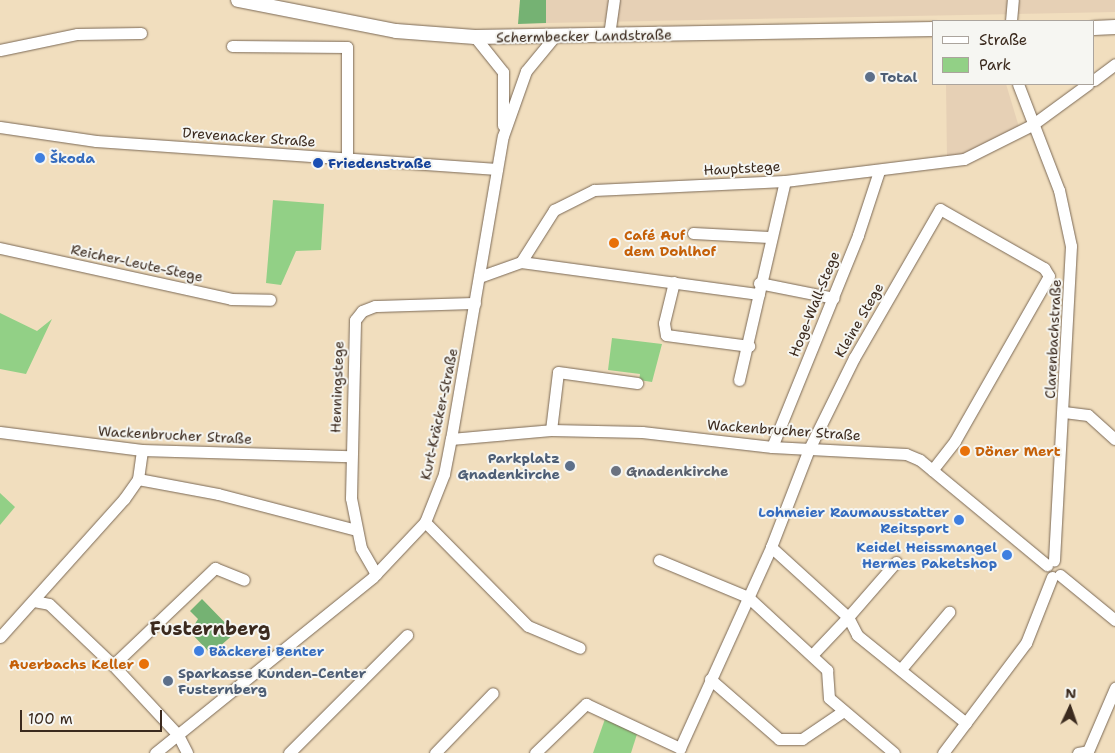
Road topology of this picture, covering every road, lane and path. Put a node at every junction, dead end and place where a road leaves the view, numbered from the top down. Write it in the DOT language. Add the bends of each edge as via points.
graph roads {
  1 [pos="614,0"];
  2 [pos="1013,0"];
  3 [pos="243,1"];
  4 [pos="1011,20"];
  5 [pos="1115,27"];
  6 [pos="1095,28"];
  7 [pos="932,30"];
  8 [pos="141,33"];
  9 [pos="609,35"];
  10 [pos="555,36"];
  11 [pos="475,37"];
  12 [pos="232,46"];
  13 [pos="0,50"];
  14 [pos="1115,64"];
  15 [pos="1095,79"];
  16 [pos="1018,85"];
  17 [pos="1087,85"];
  18 [pos="1032,124"];
  19 [pos="0,127"];
  20 [pos="503,136"];
  21 [pos="347,159"];
  22 [pos="497,169"];
  23 [pos="879,171"];
  24 [pos="785,181"];
  25 [pos="693,233"];
  26 [pos="769,237"];
  27 [pos="0,248"];
  28 [pos="521,262"];
  29 [pos="479,277"];
  30 [pos="669,281"];
  31 [pos="759,289"];
  32 [pos="834,298"];
  33 [pos="270,300"];
  34 [pos="475,303"];
  35 [pos="749,346"];
  36 [pos="738,380"];
  37 [pos="638,383"];
  38 [pos="1064,412"];
  39 [pos="551,430"];
  40 [pos="0,432"];
  41 [pos="452,439"];
  42 [pos="1115,439"];
  43 [pos="772,447"];
  44 [pos="809,449"];
  45 [pos="142,450"];
  46 [pos="350,456"];
  47 [pos="932,470"];
  48 [pos="138,479"];
  49 [pos="424,522"];
  50 [pos="356,530"];
  51 [pos="771,547"];
  52 [pos="659,560"];
  53 [pos="896,562"];
  54 [pos="1051,563"];
  55 [pos="376,574"];
  56 [pos="1056,576"];
  57 [pos="244,580"];
  58 [pos="748,598"];
  59 [pos="34,601"];
  60 [pos="950,612"];
  61 [pos="848,617"];
  62 [pos="1115,620"];
  63 [pos="407,635"];
  64 [pos="0,637"];
  65 [pos="580,648"];
  66 [pos="812,655"];
  67 [pos="113,665"];
  68 [pos="901,669"];
  69 [pos="710,679"];
  70 [pos="1115,688"];
  71 [pos="493,693"];
  72 [pos="842,712"];
  73 [pos="966,722"];
  74 [pos="178,735"];
  75 [pos="679,750"];
  76 [pos="1084,752"];
  77 [pos="155,753"];
  78 [pos="187,753"];
  79 [pos="289,753"];
  80 [pos="435,753"];
  81 [pos="535,753"];
  82 [pos="691,753"];
  83 [pos="894,753"];
  84 [pos="943,753"];
  1 -- 9 [label="street"];
  2 -- 4 [label="street"];
  3 -- 11 [label="main road, Schermbecker Landstraße" via="396,31"];
  5 -- 6 [label="main road"];
  7 -- 9 [label="main road, Schermbecker Landstraße"];
  8 -- 13 [label="street" via="77,34"];
  9 -- 10 [label="main road, Schermbecker Landstraße"];
  10 -- 11 [label="main road, Schermbecker Landstraße"];
  10 -- 20 [label="street, Kurt-Kräcker-Straße" via="526,71"];
  11 -- 20 [label="street, Kurt-Kräcker-Straße" via="503,72"];
  12 -- 21 [label="street" via="347,47"];
  14 -- 15 [label="street"];
  16 -- 18 [label="street, Clarenbachstraße"];
  17 -- 18 [label="street"];
  18 -- 23 [label="street, Hauptstege" via="964,159"];
  18 -- 38 [label="street, Clarenbachstraße" via="1059,190 1071,246"];
  19 -- 21 [label="street, Drevenacker Straße" via="96,140"];
  20 -- 22 [label="street, Kurt-Kräcker-Straße"];
  21 -- 22 [label="street, Drevenacker Straße"];
  22 -- 29 [label="street, Kurt-Kräcker-Straße"];
  23 -- 24 [label="street, Hauptstege"];
  23 -- 32 [label="street, Hoge-Wall-Stege"];
  24 -- 26 [label="street"];
  24 -- 28 [label="street, Hauptstege" via="594,190 554,210"];
  25 -- 26 [label="street"];
  26 -- 31 [label="street"];
  27 -- 33 [label="street, Reicher-Leute-Stege" via="231,299"];
  28 -- 29 [label="street"];
  28 -- 30 [label="street"];
  29 -- 34 [label="street, Kurt-Kräcker-Straße"];
  30 -- 31 [label="street"];
  30 -- 35 [label="street" via="664,323 666,335"];
  31 -- 32 [label="street"];
  31 -- 35 [label="street"];
  32 -- 43 [label="street, Hoge-Wall-Stege"];
  34 -- 41 [label="street, Kurt-Kräcker-Straße"];
  34 -- 46 [label="street, Henningstege" via="374,306 362,311 355,320 351,360"];
  35 -- 36 [label="street"];
  37 -- 39 [label="street" via="558,372"];
  38 -- 42 [label="street" via="1088,415"];
  38 -- 54 [label="street, Clarenbachstraße"];
  39 -- 41 [label="street, Wackenbrucher Straße"];
  39 -- 43 [label="street, Wackenbrucher Straße" via="670,434"];
  40 -- 45 [label="street, Wackenbrucher Straße"];
  41 -- 49 [label="street, Kurt-Kräcker-Straße" via="444,474"];
  43 -- 44 [label="street, Wackenbrucher Straße"];
  44 -- 47 [label="street, Wackenbrucher Straße" via="906,454"];
  44 -- 47 [label="street, Kleine Stege" via="854,358 940,209 1048,272 1048,281 1000,355 955,441"];
  44 -- 51 [label="street, Kleine Stege"];
  45 -- 46 [label="street, Wackenbrucher Straße"];
  45 -- 48 [label="street"];
  46 -- 50 [label="street, Henningstege"];
  47 -- 54 [label="street, Wackenbrucher Straße"];
  48 -- 50 [label="street" via="218,494"];
  48 -- 59 [label="street"];
  49 -- 55 [label="street, Kurt-Kräcker-Straße"];
  49 -- 65 [label="street" via="528,626"];
  50 -- 55 [label="street, Henningstege" via="366,562"];
  51 -- 58 [label="street, Kleine Stege"];
  51 -- 61 [label="street"];
  52 -- 58 [label="street"];
  53 -- 61 [label="street"];
  54 -- 56 [label="street, Clarenbachstraße" via="1061,565"];
  55 -- 74 [label="street, Kurt-Kräcker-Straße"];
  56 -- 62 [label="street"];
  56 -- 73 [label="street" via="1026,643"];
  57 -- 67 [label="street" via="215,568"];
  58 -- 66 [label="street"];
  58 -- 69 [label="street, Kleine Stege"];
  59 -- 64 [label="street"];
  59 -- 67 [label="street" via="49,604"];
  60 -- 68 [label="street"];
  61 -- 66 [label="street"];
  61 -- 68 [label="street" via="856,635"];
  63 -- 79 [label="street"];
  66 -- 72 [label="street" via="827,670 829,698"];
  67 -- 74 [label="street"];
  68 -- 73 [label="street"];
  69 -- 72 [label="street" via="779,740 802,739"];
  69 -- 75 [label="street, Kleine Stege"];
  70 -- 76 [label="street"];
  71 -- 80 [label="street"];
  72 -- 83 [label="street"];
  73 -- 84 [label="street"];
  74 -- 77 [label="street, Kurt-Kräcker-Straße"];
  74 -- 78 [label="street"];
  75 -- 81 [label="street" via="586,704"];
  75 -- 82 [label="street"];
}
